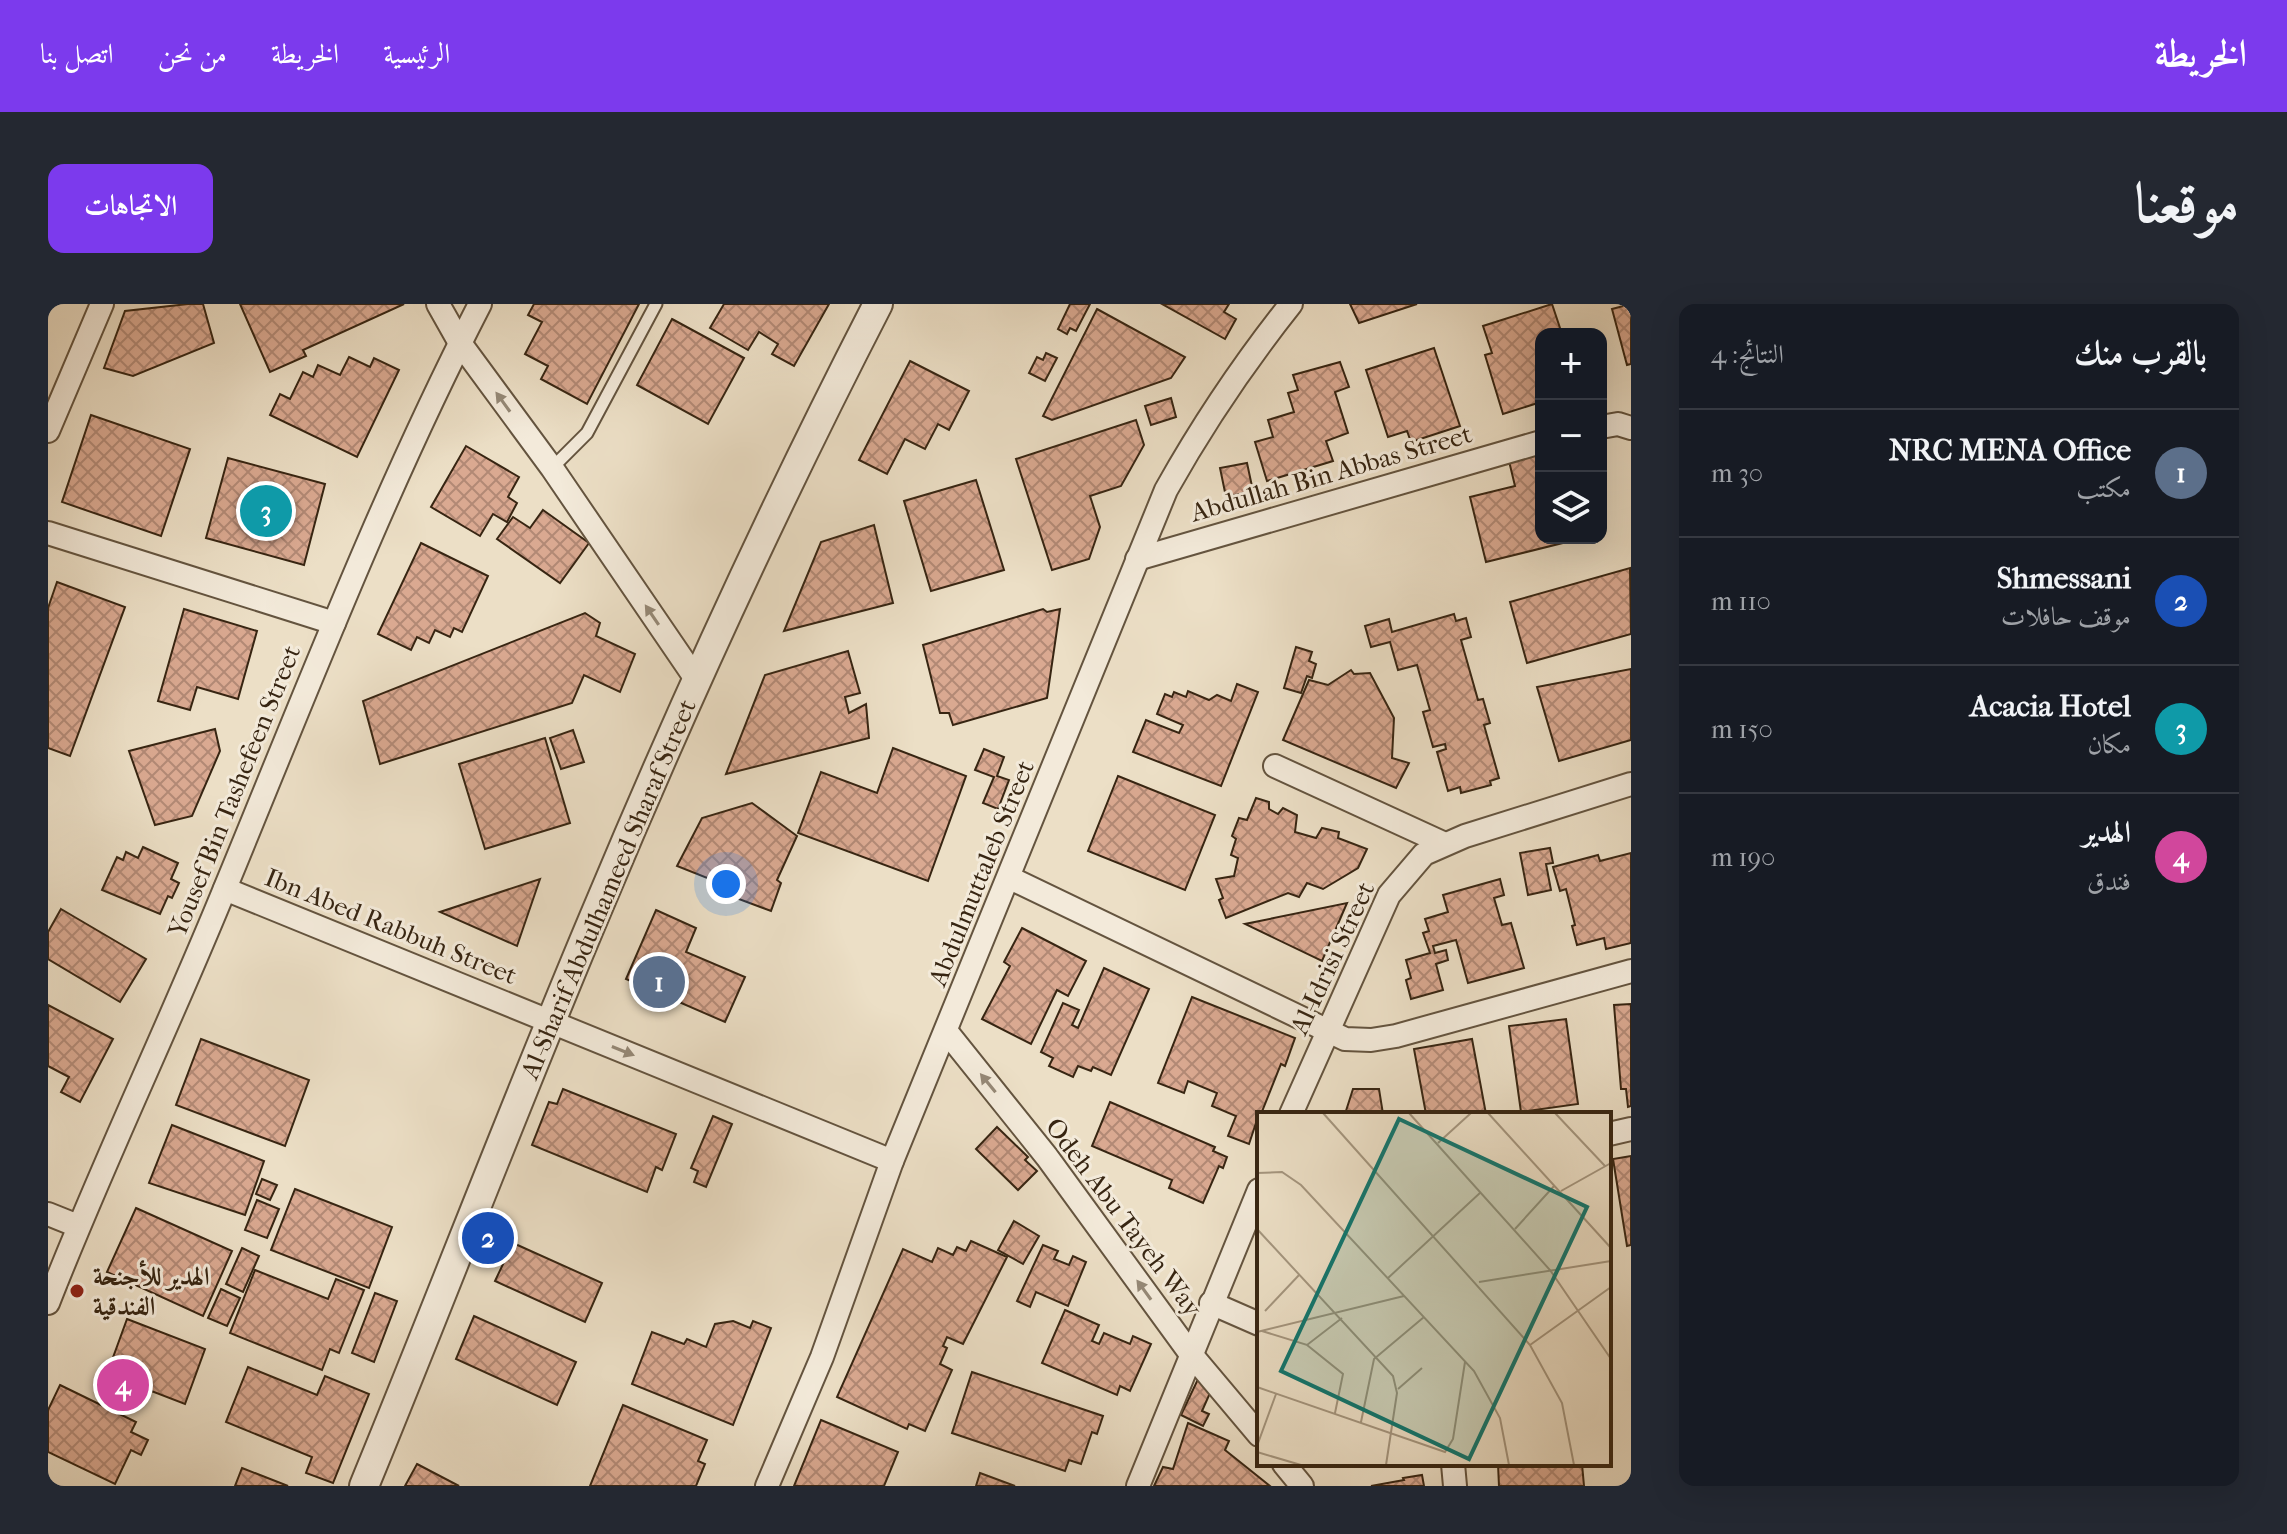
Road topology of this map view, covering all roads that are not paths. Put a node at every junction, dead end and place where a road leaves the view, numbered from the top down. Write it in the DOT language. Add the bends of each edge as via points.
graph roads {
  1 [pos="102,304"];
  2 [pos="438,304"];
  3 [pos="480,304"];
  4 [pos="656,304"];
  5 [pos="878,304"];
  6 [pos="1291,304"];
  7 [pos="460,343"];
  8 [pos="1607,426"];
  9 [pos="1631,428"];
  10 [pos="48,431"];
  11 [pos="1535,444"];
  12 [pos="552,468"];
  13 [pos="48,533"];
  14 [pos="1137,559"];
  15 [pos="334,623"];
  16 [pos="696,679"];
  17 [pos="1275,766"];
  18 [pos="1631,784"];
  19 [pos="1445,844"];
  20 [pos="1010,878"];
  21 [pos="225,889"];
  22 [pos="1631,971"];
  23 [pos="550,1022"];
  24 [pos="946,1031"];
  25 [pos="1326,1032"];
  26 [pos="1292,1112"];
  27 [pos="1631,1129"];
  28 [pos="1611,1134"];
  29 [pos="892,1161"];
  30 [pos="1257,1195"];
  31 [pos="48,1214"];
  32 [pos="78,1226"];
  33 [pos="48,1303"];
  34 [pos="1211,1303"];
  35 [pos="1257,1323"];
  36 [pos="1190,1353"];
  37 [pos="1257,1433"];
  38 [pos="1286,1466"];
  39 [pos="1453,1466"];
  40 [pos="364,1486"];
  41 [pos="767,1486"];
  42 [pos="1138,1486"];
  43 [pos="1302,1486"];
  44 [pos="1455,1486"];
  1 -- 10 [label="street"];
  2 -- 7 [label="street"];
  3 -- 7 [label="street, Yousef Bin Tashefeen Street"];
  4 -- 12 [label="lane" via="587,433"];
  5 -- 16 [label="street, Al-Sharif Abdulhameed Sharaf Street"];
  6 -- 14 [label="street, Abdulmuttaleb Street" via="1193,442"];
  12 -- 7 [label="street, one-way"];
  7 -- 15 [label="street, Yousef Bin Tashefeen Street"];
  8 -- 9 [label="street"];
  11 -- 14 [label="street, Abdullah Bin Abbas Street"];
  16 -- 12 [label="street, one-way"];
  13 -- 15 [label="street"];
  14 -- 20 [label="street, Abdulmuttaleb Street"];
  15 -- 21 [label="street, Yousef Bin Tashefeen Street"];
  16 -- 23 [label="street, Al-Sharif Abdulhameed Sharaf Street"];
  17 -- 19 [label="street"];
  18 -- 19 [label="street, Al-Idrisi Street"];
  19 -- 25 [label="street, Al-Idrisi Street" via="1424,854 1389,895"];
  20 -- 24 [label="street, Abdulmuttaleb Street"];
  20 -- 25 [label="street"];
  21 -- 23 [label="street, Ibn Abed Rabbuh Street"];
  21 -- 32 [label="street, Yousef Bin Tashefeen Street"];
  22 -- 25 [label="street" via="1396,1036 1345,1039"];
  23 -- 29 [label="street, Ibn Abed Rabbuh Street, one-way"];
  23 -- 40 [label="street, Al-Sharif Abdulhameed Sharaf Street"];
  24 -- 29 [label="street, Abdulmuttaleb Street"];
  36 -- 24 [label="street, Odeh Abu Tayeh Way, one-way" via="1047,1157"];
  25 -- 26 [label="street, Al-Idrisi Street"];
  27 -- 28 [label="street"];
  29 -- 41 [label="street, Abdulmuttaleb Street" via="822,1357"];
  30 -- 34 [label="street"];
  31 -- 32 [label="street"];
  32 -- 33 [label="street, Yousef Bin Tashefeen Street"];
  34 -- 35 [label="street"];
  34 -- 36 [label="street"];
  36 -- 37 [label="street, Odeh Abu Tayeh Way"];
  36 -- 42 [label="street"];
  38 -- 43 [label="street"];
  39 -- 44 [label="street"];
}
